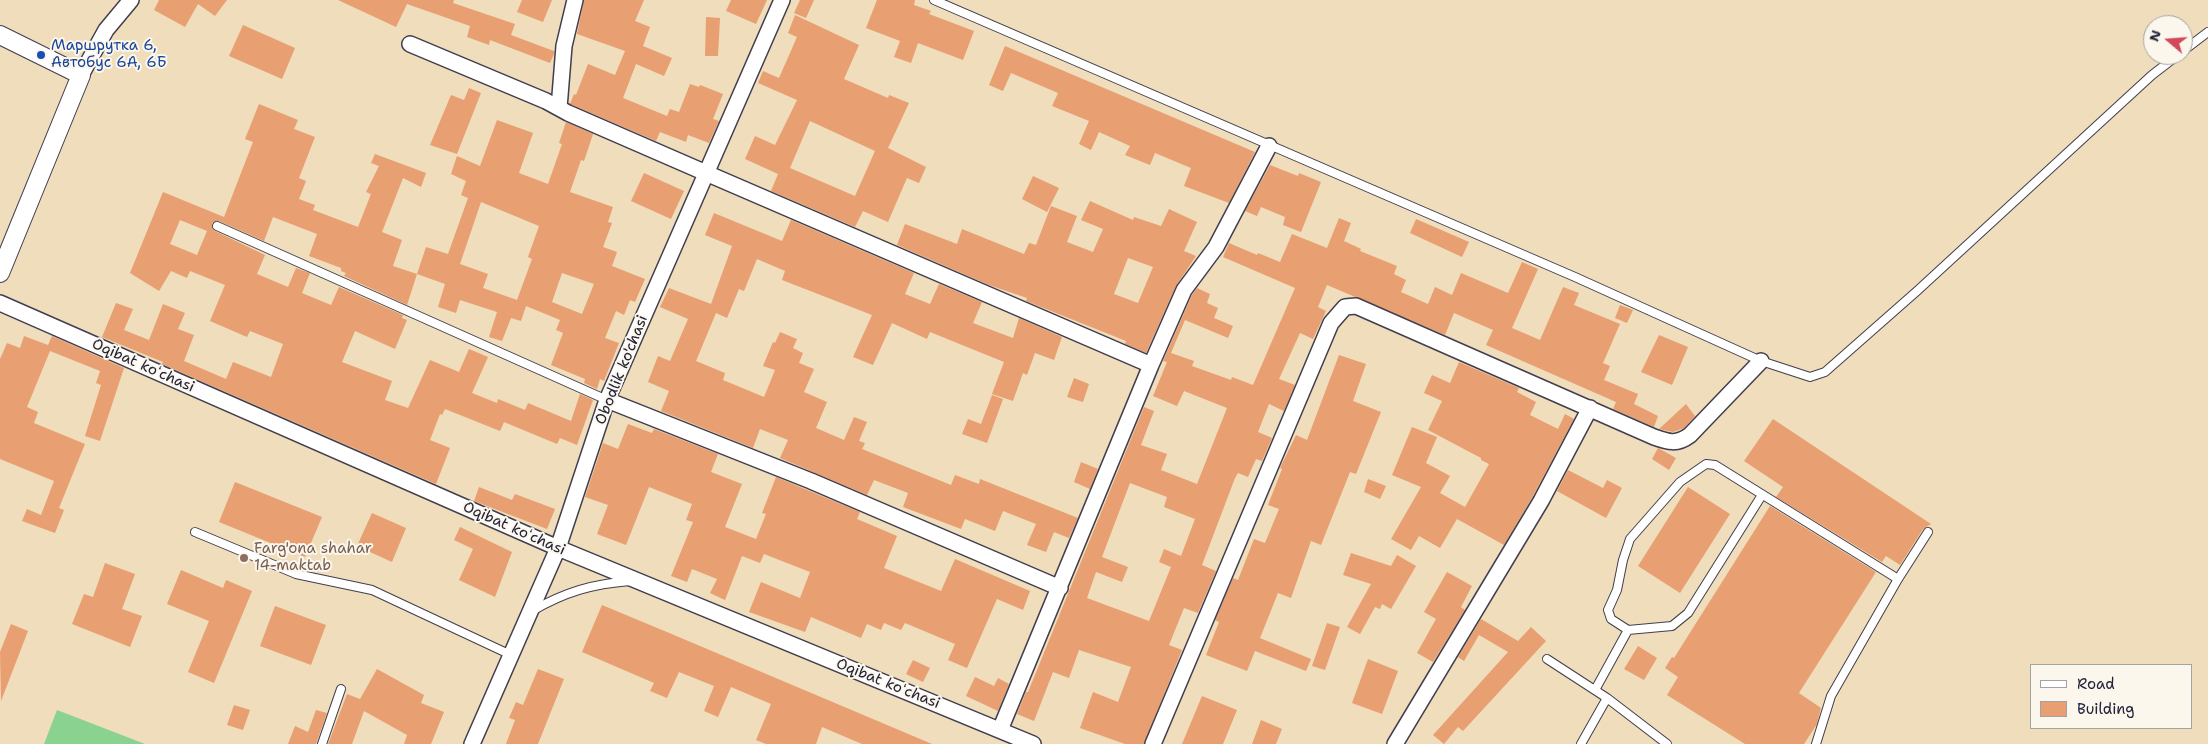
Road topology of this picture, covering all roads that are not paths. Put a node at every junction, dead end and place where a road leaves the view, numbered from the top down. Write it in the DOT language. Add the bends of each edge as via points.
graph roads {
  1 [pos="132,0"];
  2 [pos="575,0"];
  3 [pos="782,0"];
  4 [pos="934,0"];
  5 [pos="2208,32"];
  6 [pos="0,35"];
  7 [pos="2193,43"];
  8 [pos="410,44"];
  9 [pos="2165,65"];
  10 [pos="81,75"];
  11 [pos="559,108"];
  12 [pos="1269,146"];
  13 [pos="706,173"];
  14 [pos="217,226"];
  15 [pos="0,273"];
  16 [pos="0,303"];
  17 [pos="1761,361"];
  18 [pos="1151,365"];
  19 [pos="607,400"];
  20 [pos="1590,408"];
  21 [pos="1762,495"];
  22 [pos="195,532"];
  23 [pos="1928,532"];
  24 [pos="558,548"];
  25 [pos="1898,579"];
  26 [pos="638,581"];
  27 [pos="1060,588"];
  28 [pos="530,612"];
  29 [pos="1628,630"];
  30 [pos="511,655"];
  31 [pos="1547,659"];
  32 [pos="341,689"];
  33 [pos="1595,690"];
  34 [pos="1607,698"];
  35 [pos="1000,730"];
  36 [pos="322,744"];
  37 [pos="472,744"];
  38 [pos="1033,744"];
  39 [pos="1153,744"];
  40 [pos="1395,744"];
  41 [pos="1582,744"];
  42 [pos="1667,744"];
  43 [pos="1816,744"];
  1 -- 10 [label="street" via="106,30"];
  2 -- 11 [label="street" via="564,46"];
  3 -- 13 [label="street, Obodlik ko'chasi"];
  4 -- 12 [label="lane"];
  5 -- 7 [label="lane"];
  6 -- 10 [label="street"];
  8 -- 11 [label="street"];
  9 -- 17 [label="lane" via="1825,372 1810,377"];
  10 -- 15 [label="street"];
  11 -- 13 [label="street"];
  12 -- 17 [label="lane"];
  12 -- 18 [label="street" via="1216,247 1184,290"];
  13 -- 18 [label="street"];
  13 -- 19 [label="street, Obodlik ko'chasi"];
  14 -- 19 [label="lane"];
  16 -- 24 [label="street, Oqibat koʻchasi"];
  17 -- 20 [label="street" via="1681,442 1654,437"];
  18 -- 27 [label="street"];
  19 -- 24 [label="street, Obodlik ko'chasi"];
  19 -- 27 [label="street" via="811,481"];
  20 -- 39 [label="street" via="1356,306 1345,307 1331,323"];
  20 -- 40 [label="street" via="1541,501"];
  21 -- 25 [label="lane"];
  21 -- 29 [label="lane" via="1688,613 1672,626"];
  21 -- 29 [label="lane" via="1715,465 1706,464 1680,482 1630,539 1622,560 1618,590 1608,610 1611,619"];
  22 -- 30 [label="lane" via="296,574 372,590"];
  23 -- 25 [label="lane"];
  24 -- 26 [label="street, Oqibat koʻchasi"];
  24 -- 28 [label="street, Obodlik ko'chasi"];
  25 -- 43 [label="lane" via="1831,696"];
  26 -- 28 [label="lane" via="600,583 557,597"];
  26 -- 35 [label="street, Oqibat koʻchasi"];
  27 -- 35 [label="street"];
  28 -- 30 [label="street, Obodlik ko'chasi"];
  29 -- 33 [label="lane"];
  30 -- 37 [label="street, Obodlik ko'chasi"];
  31 -- 33 [label="lane"];
  32 -- 36 [label="lane"];
  33 -- 34 [label="lane"];
  34 -- 41 [label="lane"];
  34 -- 42 [label="lane"];
  35 -- 38 [label="street, Oqibat koʻchasi"];
}
